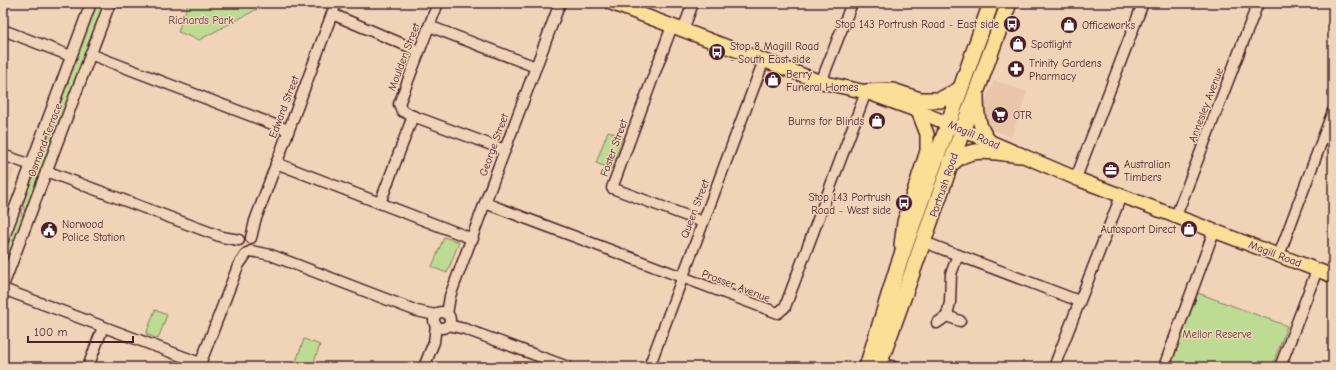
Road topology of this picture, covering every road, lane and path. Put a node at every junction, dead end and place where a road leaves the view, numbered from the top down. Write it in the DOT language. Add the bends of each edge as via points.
graph roads {
  1 [pos="91,3"];
  2 [pos="110,3"];
  3 [pos="336,3"];
  4 [pos="438,3"];
  5 [pos="560,3"];
  6 [pos="611,3"];
  7 [pos="693,3"];
  8 [pos="852,3"];
  9 [pos="991,3"];
  10 [pos="1009,3"];
  11 [pos="1143,3"];
  12 [pos="1258,3"];
  13 [pos="332,14"];
  14 [pos="429,26"];
  15 [pos="677,28"];
  16 [pos="3,30"];
  17 [pos="419,51"];
  18 [pos="90,54"];
  19 [pos="71,56"];
  20 [pos="764,60"];
  21 [pos="536,67"];
  22 [pos="822,82"];
  23 [pos="976,89"];
  24 [pos="959,90"];
  25 [pos="866,92"];
  26 [pos="918,111"];
  27 [pos="1333,111"];
  28 [pos="413,116"];
  29 [pos="947,124"];
  30 [pos="288,130"];
  31 [pos="962,130"];
  32 [pos="993,144"];
  33 [pos="505,150"];
  34 [pos="3,155"];
  35 [pos="1020,156"];
  36 [pos="276,163"];
  37 [pos="952,164"];
  38 [pos="31,165"];
  39 [pos="46,171"];
  40 [pos="1076,178"];
  41 [pos="1121,196"];
  42 [pos="380,203"];
  43 [pos="485,203"];
  44 [pos="1176,216"];
  45 [pos="703,222"];
  46 [pos="1214,231"];
  47 [pos="472,238"];
  48 [pos="3,240"];
  49 [pos="924,242"];
  50 [pos="246,245"];
  51 [pos="958,255"];
  52 [pos="1279,255"];
  53 [pos="898,266"];
  54 [pos="1317,270"];
  55 [pos="1333,276"];
  56 [pos="682,278"];
  57 [pos="3,286"];
  58 [pos="3,289"];
  59 [pos="1079,301"];
  60 [pos="947,316"];
  61 [pos="442,320"];
  62 [pos="960,321"];
  63 [pos="937,323"];
  64 [pos="103,327"];
  65 [pos="200,365"];
  66 [pos="88,367"];
  67 [pos="424,367"];
  68 [pos="568,367"];
  69 [pos="649,367"];
  70 [pos="867,367"];
  71 [pos="888,367"];
  72 [pos="1054,367"];
  73 [pos="1164,367"];
  74 [pos="1280,367"];
  1 -- 19 [label="street, Osmond Terrace"];
  2 -- 18 [label="street, Osmond Terrace"];
  3 -- 13 [label="street, Edward Street"];
  4 -- 14 [label="street, Moulden Street"];
  5 -- 21 [label="street, George Street"];
  6 -- 15 [label="main road, Magill Road"];
  7 -- 15 [label="street"];
  8 -- 22 [label="street"];
  9 -- 24 [label="highway, Portrush Road"];
  10 -- 23 [label="highway, Portrush Road"];
  11 -- 40 [label="street"];
  12 -- 44 [label="street, Annesley Avenue"];
  13 -- 17 [label="street"];
  13 -- 30 [label="street, Edward Street"];
  14 -- 17 [label="street, Moulden Street"];
  14 -- 21 [label="street"];
  15 -- 20 [label="main road, Magill Road"];
  15 -- 45 [label="street, Foster Street" via="612,188"];
  16 -- 19 [label="street"];
  17 -- 28 [label="street, Moulden Street" via="399,104 402,111"];
  18 -- 30 [label="street"];
  18 -- 39 [label="street, Osmond Terrace"];
  19 -- 38 [label="street, Osmond Terrace"];
  20 -- 22 [label="main road, Magill Road"];
  20 -- 45 [label="street, Queen Street"];
  21 -- 33 [label="street, George Street"];
  22 -- 25 [label="main road, Magill Road"];
  23 -- 31 [label="highway, Portrush Road"];
  23 -- 32 [label="main road" via="980,128"];
  24 -- 25 [label="highway" via="940,100 920,100 893,91"];
  24 -- 29 [label="highway, Portrush Road"];
  25 -- 26 [label="main road, Magill Road"];
  25 -- 56 [label="street, Prosser Avenue" via="783,310 775,313"];
  26 -- 29 [label="main road, Magill Road"];
  26 -- 53 [label="main road" via="927,134 928,151 904,222"];
  27 -- 52 [label="street"];
  28 -- 33 [label="street"];
  28 -- 42 [label="street"];
  29 -- 31 [label="main road, Magill Road"];
  29 -- 53 [label="highway, Portrush Road"];
  30 -- 36 [label="street, Edward Street"];
  31 -- 32 [label="main road, Magill Road"];
  31 -- 37 [label="highway, Portrush Road"];
  32 -- 35 [label="main road, Magill Road"];
  33 -- 43 [label="street, George Street"];
  34 -- 38 [label="street"];
  35 -- 37 [label="highway" via="973,151 959,155"];
  35 -- 40 [label="main road, Magill Road"];
  36 -- 42 [label="street"];
  36 -- 50 [label="street, Edward Street"];
  37 -- 49 [label="highway, Portrush Road"];
  38 -- 48 [label="street, Osmond Terrace"];
  39 -- 50 [label="street"];
  39 -- 57 [label="street, Osmond Terrace"];
  40 -- 41 [label="main road, Magill Road"];
  41 -- 44 [label="main road, Magill Road"];
  41 -- 59 [label="street"];
  42 -- 47 [label="street"];
  43 -- 47 [label="street, George Street"];
  43 -- 56 [label="street, Prosser Avenue"];
  44 -- 46 [label="main road, Magill Road"];
  45 -- 56 [label="street, Queen Street"];
  46 -- 52 [label="main road, Magill Road"];
  46 -- 73 [label="street"];
  47 -- 61 [label="street, George Street"];
  49 -- 51 [label="street"];
  49 -- 71 [label="highway, Portrush Road"];
  50 -- 61 [label="street"];
  50 -- 65 [label="street, Edward Street"];
  51 -- 59 [label="street"];
  51 -- 60 [label="street" via="951,274"];
  52 -- 54 [label="main road, Magill Road"];
  53 -- 70 [label="highway, Portrush Road"];
  54 -- 55 [label="main road, Magill Road"];
  54 -- 74 [label="street"];
  56 -- 69 [label="street, Queen Street"];
  58 -- 64 [label="street"];
  59 -- 72 [label="street"];
  60 -- 62 [label="street"];
  60 -- 63 [label="street"];
  61 -- 67 [label="street, George Street"];
  61 -- 68 [label="street" via="456,321 465,328"];
  64 -- 65 [label="street"];
  64 -- 66 [label="street"];
}
